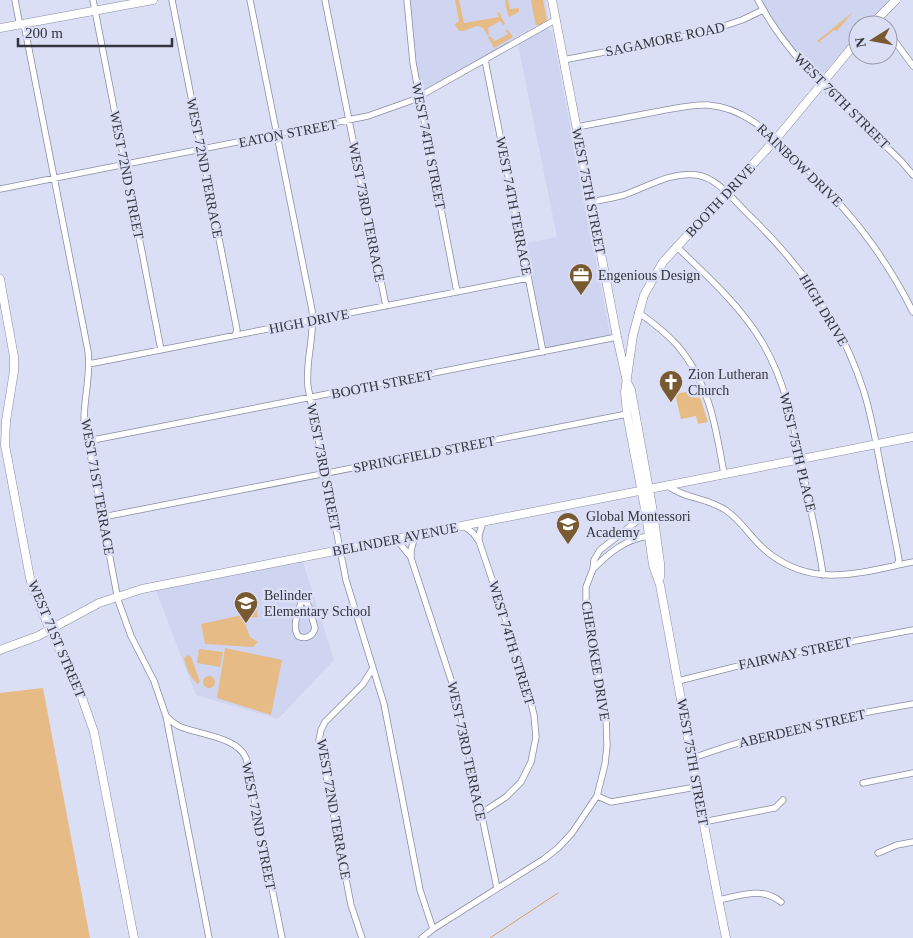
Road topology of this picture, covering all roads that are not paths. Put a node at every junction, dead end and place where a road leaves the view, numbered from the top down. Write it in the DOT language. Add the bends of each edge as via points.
graph roads {
  1 [pos="15,0"];
  2 [pos="93,0"];
  3 [pos="153,0"];
  4 [pos="172,0"];
  5 [pos="250,0"];
  6 [pos="325,0"];
  7 [pos="406,0"];
  8 [pos="552,0"];
  9 [pos="758,0"];
  10 [pos="896,0"];
  11 [pos="763,10"];
  12 [pos="95,11"];
  13 [pos="881,15"];
  14 [pos="555,20"];
  15 [pos="21,24"];
  16 [pos="0,28"];
  17 [pos="898,46"];
  18 [pos="848,52"];
  19 [pos="485,60"];
  20 [pos="564,60"];
  21 [pos="913,66"];
  22 [pos="822,84"];
  23 [pos="419,96"];
  24 [pos="350,121"];
  25 [pos="577,127"];
  26 [pos="277,135"];
  27 [pos="776,140"];
  28 [pos="202,150"];
  29 [pos="125,164"];
  30 [pos="913,175"];
  31 [pos="54,178"];
  32 [pos="0,189"];
  33 [pos="726,193"];
  34 [pos="591,202"];
  35 [pos="676,246"];
  36 [pos="528,278"];
  37 [pos="0,279"];
  38 [pos="457,292"];
  39 [pos="386,306"];
  40 [pos="638,312"];
  41 [pos="913,312"];
  42 [pos="312,320"];
  43 [pos="235,336"];
  44 [pos="617,337"];
  45 [pos="161,350"];
  46 [pos="543,352"];
  47 [pos="89,364"];
  48 [pos="627,382"];
  49 [pos="310,397"];
  50 [pos="627,414"];
  51 [pos="913,437"];
  52 [pos="88,441"];
  53 [pos="876,444"];
  54 [pos="800,459"];
  55 [pos="326,473"];
  56 [pos="724,474"];
  57 [pos="668,486"];
  58 [pos="646,490"];
  59 [pos="646,514"];
  60 [pos="103,517"];
  61 [pos="482,522"];
  62 [pos="464,526"];
  63 [pos="415,536"];
  64 [pos="649,536"];
  65 [pos="396,540"];
  66 [pos="479,541"];
  67 [pos="340,550"];
  68 [pos="411,558"];
  69 [pos="913,562"];
  70 [pos="897,565"];
  71 [pos="592,569"];
  72 [pos="823,575"];
  73 [pos="660,586"];
  74 [pos="118,596"];
  75 [pos="303,597"];
  76 [pos="50,630"];
  77 [pos="913,630"];
  78 [pos="0,650"];
  79 [pos="373,668"];
  80 [pos="678,681"];
  81 [pos="913,704"];
  82 [pos="166,716"];
  83 [pos="180,727"];
  84 [pos="170,735"];
  85 [pos="693,758"];
  86 [pos="913,773"];
  87 [pos="863,782"];
  88 [pos="696,787"];
  89 [pos="597,796"];
  90 [pos="782,800"];
  91 [pos="480,814"];
  92 [pos="703,822"];
  93 [pos="913,842"];
  94 [pos="878,853"];
  95 [pos="497,888"];
  96 [pos="718,900"];
  97 [pos="781,902"];
  98 [pos="433,929"];
  99 [pos="134,938"];
  100 [pos="209,938"];
  101 [pos="282,938"];
  102 [pos="362,938"];
  103 [pos="422,938"];
  104 [pos="726,938"];
  1 -- 15 [label="street, WEST 71ST TERRACE"];
  2 -- 12 [label="street, WEST 72ND STREET"];
  3 -- 12 [label="street"];
  4 -- 28 [label="street, WEST 72ND TERRACE"];
  5 -- 26 [label="street, WEST 73RD STREET"];
  6 -- 24 [label="street, WEST 73RD TERRACE"];
  7 -- 23 [label="street, WEST 74TH STREET" via="412,63"];
  8 -- 14 [label="street, WEST 75TH STREET"];
  9 -- 11 [label="street, WEST 76TH STREET"];
  10 -- 13 [label="street"];
  11 -- 20 [label="street, SAGAMORE ROAD" via="703,33"];
  11 -- 22 [label="street, WEST 76TH STREET" via="794,54"];
  12 -- 15 [label="street"];
  12 -- 29 [label="street, WEST 72ND STREET"];
  14 -- 19 [label="street, EATON STREET"];
  14 -- 20 [label="street, WEST 75TH STREET"];
  15 -- 16 [label="street"];
  15 -- 31 [label="street, WEST 71ST TERRACE" via="25,29"];
  17 -- 21 [label="street"];
  18 -- 22 [label="street, BOOTH DRIVE"];
  19 -- 23 [label="street, EATON STREET"];
  19 -- 36 [label="street, WEST 74TH TERRACE"];
  20 -- 25 [label="street, WEST 75TH STREET"];
  22 -- 27 [label="street, BOOTH DRIVE"];
  22 -- 30 [label="street, WEST 76TH STREET"];
  23 -- 24 [label="street, EATON STREET"];
  23 -- 38 [label="street, WEST 74TH STREET"];
  24 -- 26 [label="street, EATON STREET"];
  24 -- 39 [label="street, WEST 73RD TERRACE"];
  25 -- 27 [label="street, RAINBOW DRIVE" via="707,105 746,116"];
  25 -- 34 [label="street, WEST 75TH STREET"];
  26 -- 28 [label="street, EATON STREET"];
  26 -- 42 [label="street, WEST 73RD STREET"];
  27 -- 33 [label="street, BOOTH DRIVE"];
  27 -- 41 [label="street, RAINBOW DRIVE" via="858,224 888,266"];
  28 -- 29 [label="street, EATON STREET"];
  28 -- 43 [label="street, WEST 72ND TERRACE" via="237,330"];
  29 -- 31 [label="street, EATON STREET"];
  29 -- 45 [label="street, WEST 72ND STREET"];
  31 -- 32 [label="street, EATON STREET"];
  31 -- 47 [label="street, WEST 71ST TERRACE"];
  33 -- 34 [label="street, HIGH DRIVE" via="706,178 688,175"];
  33 -- 35 [label="street, BOOTH DRIVE"];
  33 -- 53 [label="street, HIGH DRIVE" via="783,250 822,301 854,363"];
  34 -- 44 [label="street, WEST 75TH STREET"];
  35 -- 40 [label="street, BOOTH DRIVE" via="652,280"];
  35 -- 54 [label="street, WEST 75TH PLACE" via="740,310 762,342 788,399"];
  36 -- 38 [label="street, HIGH DRIVE"];
  36 -- 46 [label="street, WEST 74TH TERRACE"];
  37 -- 76 [label="street, WEST 71ST STREET" via="14,357 5,431 6,453 30,578"];
  38 -- 39 [label="street, HIGH DRIVE"];
  39 -- 42 [label="street, HIGH DRIVE"];
  40 -- 48 [label="street, BOOTH DRIVE"];
  40 -- 56 [label="street" via="664,332 696,372 714,419"];
  42 -- 43 [label="street, HIGH DRIVE"];
  42 -- 49 [label="street, WEST 73RD STREET" via="307,373"];
  43 -- 45 [label="street, HIGH DRIVE"];
  44 -- 46 [label="street, BOOTH STREET"];
  44 -- 48 [label="street, WEST 75TH STREET"];
  45 -- 47 [label="street, HIGH DRIVE"];
  46 -- 49 [label="street, BOOTH STREET"];
  47 -- 52 [label="street, WEST 71ST TERRACE" via="84,407"];
  48 -- 50 [label="street, WEST 75TH STREET"];
  48 -- 58 [label="street, WEST 75TH STREET" via="631,390"];
  49 -- 52 [label="street, BOOTH STREET"];
  49 -- 55 [label="street, WEST 73RD STREET"];
  50 -- 55 [label="street, SPRINGFIELD STREET"];
  50 -- 58 [label="street, WEST 75TH STREET"];
  51 -- 53 [label="street, BELINDER AVENUE"];
  52 -- 60 [label="street, WEST 71ST TERRACE"];
  53 -- 54 [label="street, BELINDER AVENUE"];
  53 -- 70 [label="street, HIGH DRIVE" via="899,560"];
  54 -- 56 [label="street, BELINDER AVENUE"];
  54 -- 72 [label="street, WEST 75TH PLACE"];
  55 -- 60 [label="street, SPRINGFIELD STREET"];
  55 -- 67 [label="street, WEST 73RD STREET"];
  56 -- 57 [label="street, BELINDER AVENUE"];
  57 -- 58 [label="street, BELINDER AVENUE"];
  57 -- 72 [label="street" via="677,493 702,498 726,510 764,550 783,563 806,573"];
  58 -- 59 [label="street, WEST 75TH STREET"];
  58 -- 61 [label="street, BELINDER AVENUE"];
  58 -- 73 [label="street, WEST 75TH STREET" via="660,563"];
  59 -- 64 [label="street, WEST 75TH STREET"];
  59 -- 71 [label="street, CHEROKEE DRIVE" via="600,550"];
  60 -- 74 [label="street, WEST 71ST TERRACE"];
  61 -- 62 [label="street, BELINDER AVENUE"];
  61 -- 66 [label="street, WEST 74TH STREET"];
  62 -- 63 [label="street, BELINDER AVENUE"];
  62 -- 66 [label="street, WEST 74TH STREET"];
  63 -- 65 [label="street, BELINDER AVENUE"];
  63 -- 68 [label="street, WEST 73RD TERRACE"];
  64 -- 71 [label="street" via="615,549"];
  64 -- 73 [label="street, WEST 75TH STREET"];
  65 -- 67 [label="street, BELINDER AVENUE"];
  65 -- 68 [label="street, WEST 73RD TERRACE"];
  66 -- 91 [label="street, WEST 74TH STREET" via="524,674 536,737 531,762 521,782 506,797"];
  67 -- 74 [label="street, BELINDER AVENUE"];
  67 -- 79 [label="street, WEST 73RD STREET" via="352,603"];
  68 -- 91 [label="street, WEST 73RD TERRACE" via="457,698"];
  69 -- 70 [label="street"];
  70 -- 72 [label="street" via="844,576"];
  71 -- 89 [label="street, CHEROKEE DRIVE" via="586,587 586,608 608,734"];
  73 -- 80 [label="street, WEST 75TH STREET"];
  74 -- 76 [label="street, BELINDER AVENUE"];
  74 -- 82 [label="street, WEST 71ST TERRACE" via="124,620 154,681"];
  75 -- 75 [label="street" via="295,630 298,636 305,638 311,636 315,628"];
  76 -- 78 [label="street, BELINDER AVENUE"];
  76 -- 99 [label="street, WEST 71ST STREET" via="80,692 94,732"];
  77 -- 80 [label="street, FAIRWAY STREET" via="786,654"];
  79 -- 98 [label="street, WEST 73RD STREET" via="384,704 420,890"];
  79 -- 102 [label="street, WEST 72ND TERRACE" via="363,684 325,722 320,740 351,905"];
  80 -- 85 [label="street, WEST 75TH STREET"];
  81 -- 85 [label="street, ABERDEEN STREET" via="760,736"];
  82 -- 83 [label="street, WEST 72ND STREET"];
  82 -- 84 [label="street, WEST 71ST TERRACE"];
  83 -- 84 [label="street"];
  83 -- 101 [label="street, WEST 72ND STREET" via="230,743 244,753"];
  84 -- 100 [label="street, WEST 71ST TERRACE"];
  85 -- 88 [label="street, WEST 75TH STREET"];
  86 -- 87 [label="street"];
  88 -- 89 [label="street" via="611,802"];
  88 -- 92 [label="street, WEST 75TH STREET"];
  89 -- 95 [label="street, CHEROKEE DRIVE" via="558,848"];
  90 -- 92 [label="street" via="775,808"];
  91 -- 95 [label="street, WEST 73RD TERRACE"];
  92 -- 96 [label="street, WEST 75TH STREET"];
  93 -- 94 [label="street"];
  95 -- 98 [label="street, CHEROKEE DRIVE"];
  96 -- 97 [label="street" via="757,892 770,894"];
  96 -- 104 [label="street, WEST 75TH STREET"];
  98 -- 103 [label="street, CHEROKEE DRIVE"];
}
